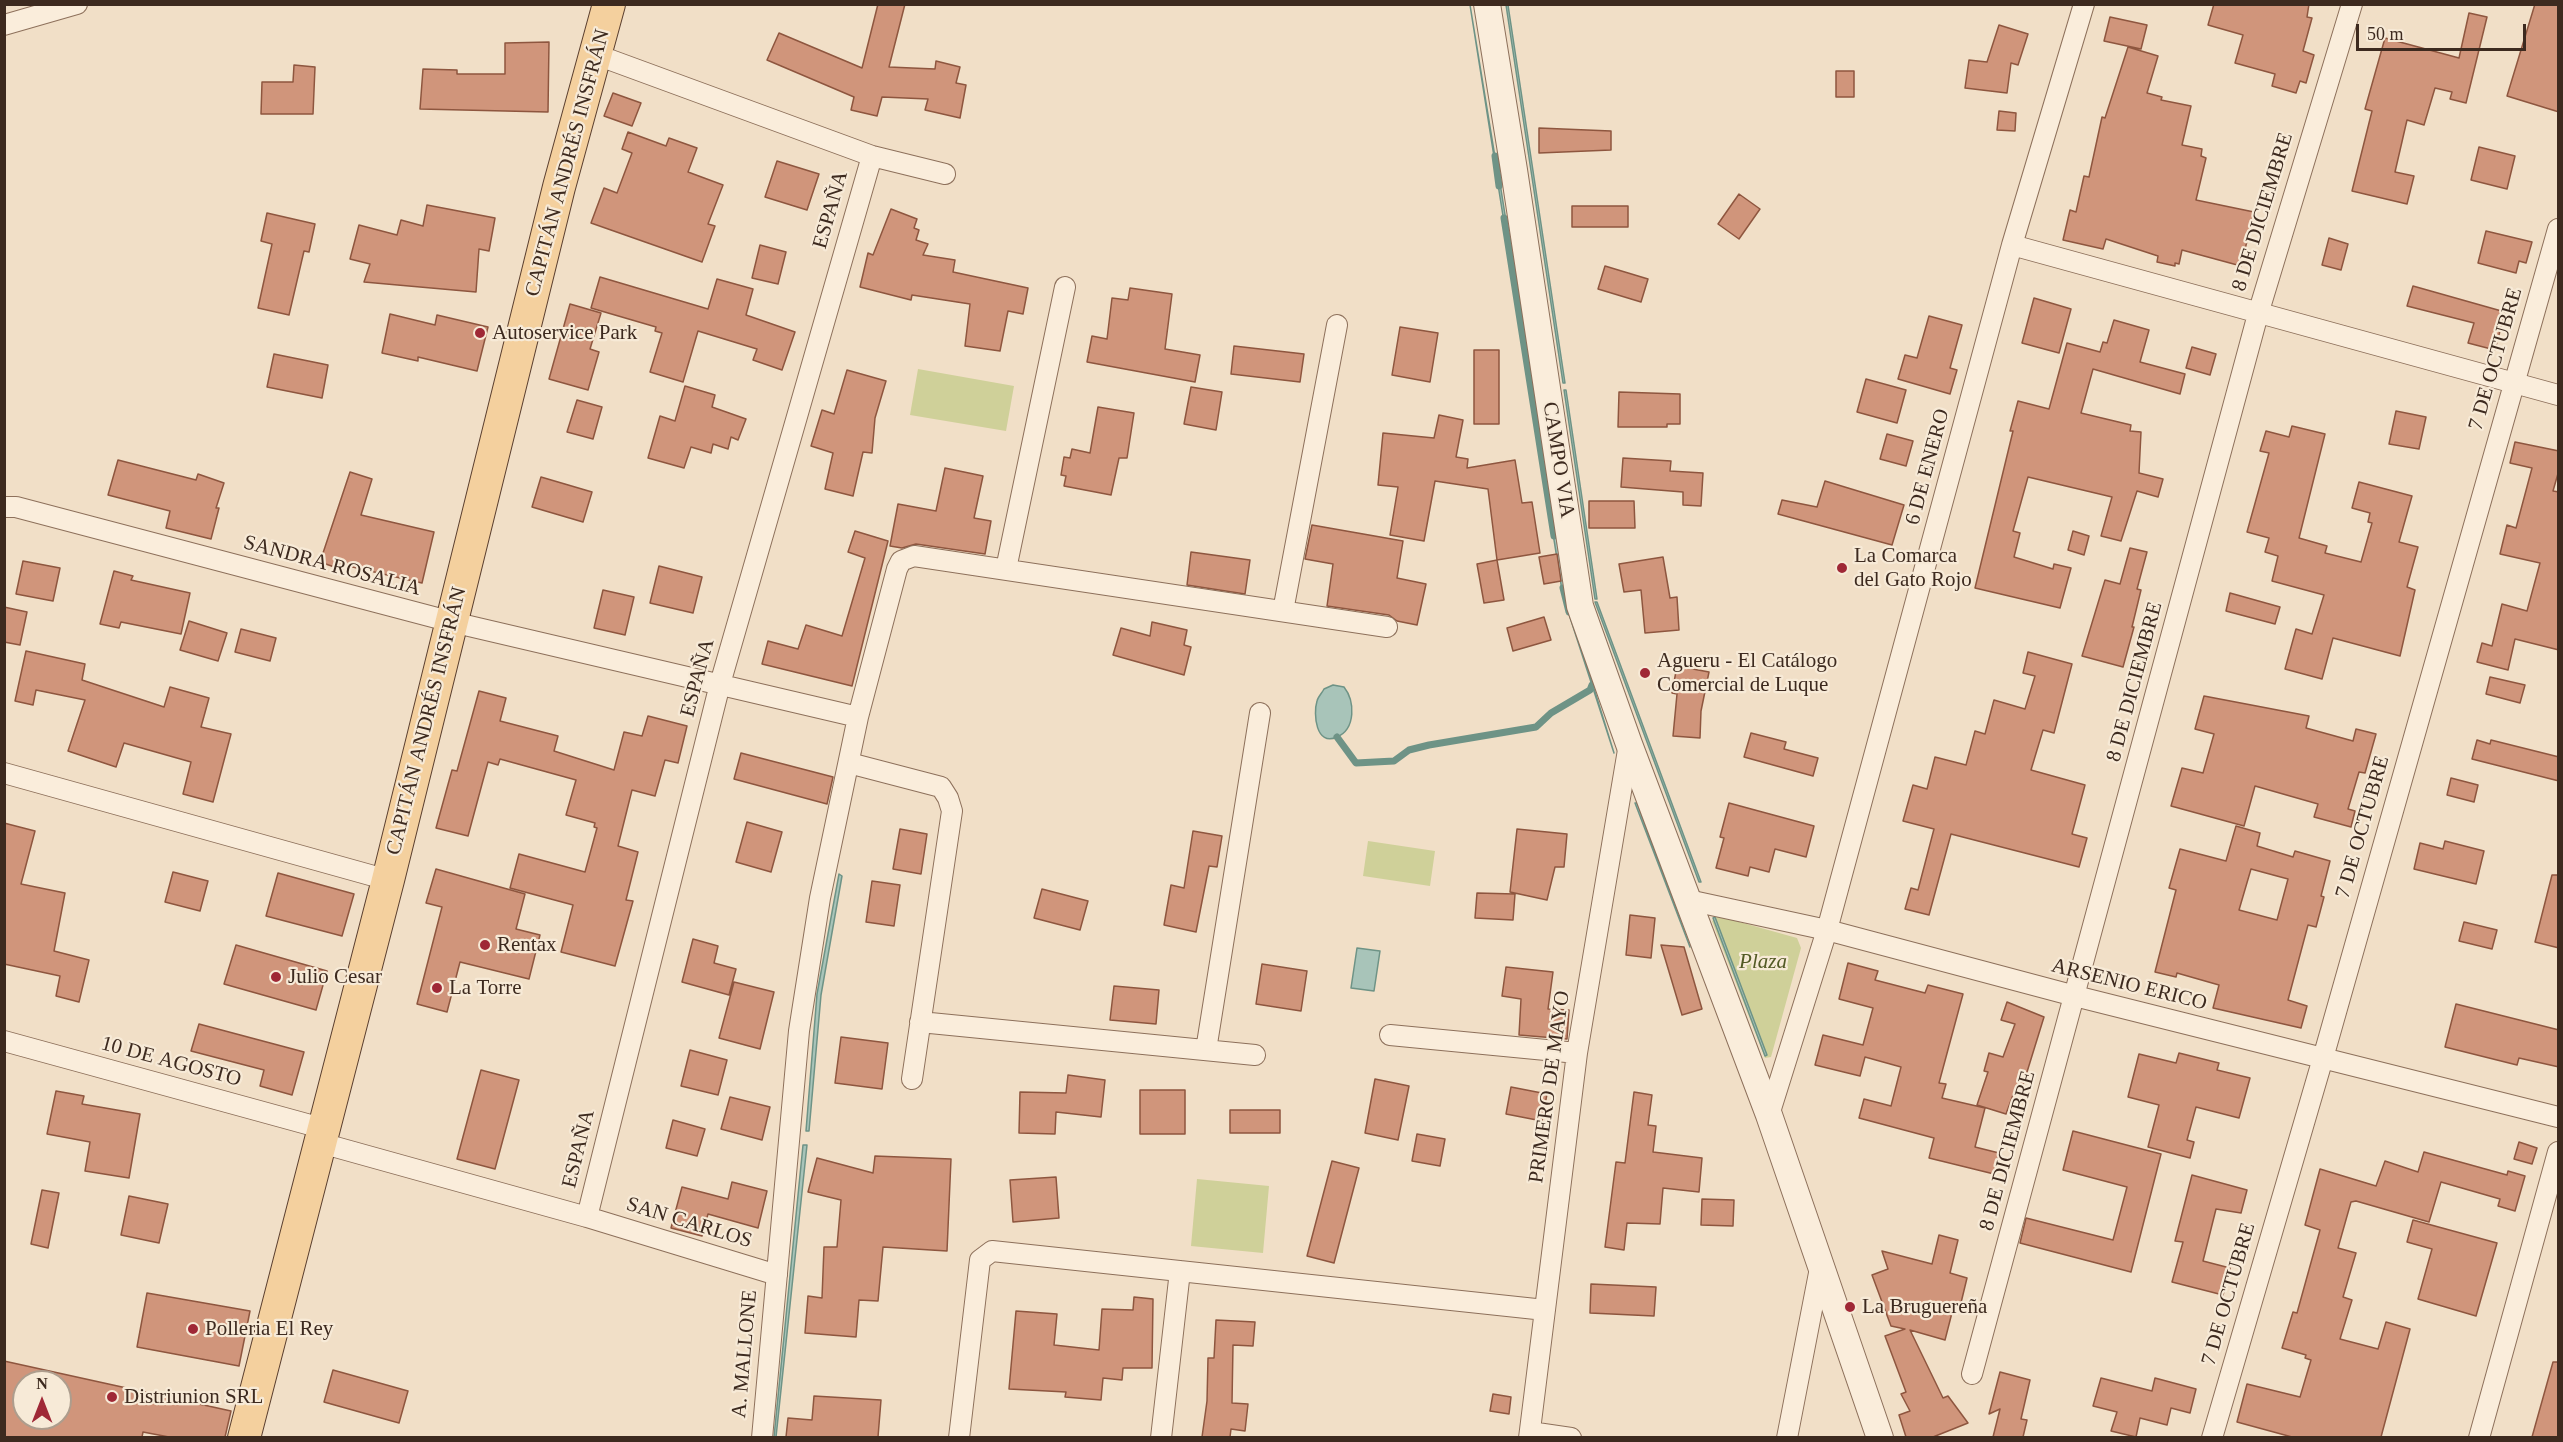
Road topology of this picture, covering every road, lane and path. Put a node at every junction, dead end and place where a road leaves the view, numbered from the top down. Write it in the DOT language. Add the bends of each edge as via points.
graph roads {
  1 [pos="77,4"];
  2 [pos="609,4"];
  3 [pos="1487,4"];
  4 [pos="2084,4"];
  5 [pos="2352,4"];
  6 [pos="4,25"];
  7 [pos="597,55"];
  8 [pos="872,156"];
  9 [pos="945,174"];
  10 [pos="2559,229"];
  11 [pos="2012,245"];
  12 [pos="1065,287"];
  13 [pos="2258,314"];
  14 [pos="1337,325"];
  15 [pos="2514,382"];
  16 [pos="2559,395"];
  17 [pos="4,507"];
  18 [pos="1005,568"];
  19 [pos="1283,611"];
  20 [pos="452,622"];
  21 [pos="1387,627"];
  22 [pos="720,684"];
  23 [pos="1260,713"];
  24 [pos="858,717"];
  25 [pos="1629,744"];
  26 [pos="849,763"];
  27 [pos="4,773"];
  28 [pos="388,880"];
  29 [pos="1688,900"];
  30 [pos="1827,930"];
  31 [pos="2075,996"];
  32 [pos="920,1022"];
  33 [pos="1390,1035"];
  34 [pos="4,1041"];
  35 [pos="1206,1050"];
  36 [pos="1577,1053"];
  37 [pos="1255,1055"];
  38 [pos="2323,1058"];
  39 [pos="912,1079"];
  40 [pos="1769,1115"];
  41 [pos="2559,1117"];
  42 [pos="323,1136"];
  43 [pos="2559,1152"];
  44 [pos="587,1217"];
  45 [pos="1820,1268"];
  46 [pos="1180,1271"];
  47 [pos="777,1275"];
  48 [pos="1545,1310"];
  49 [pos="1972,1374"];
  50 [pos="1530,1435"];
  51 [pos="244,1437"];
  52 [pos="762,1437"];
  53 [pos="959,1437"];
  54 [pos="1161,1437"];
  55 [pos="1571,1437"];
  56 [pos="1787,1437"];
  57 [pos="1880,1437"];
  58 [pos="2212,1437"];
  59 [pos="2480,1437"];
  1 -- 6 [label="street"];
  2 -- 7 [label="main road, CAPITÁN ANDRÉS INSFRÁN"];
  3 -- 25 [label="street, CAMPO VIA" via="1580,606"];
  4 -- 11 [label="street, 6 DE ENERO"];
  5 -- 13 [label="street, 8 DE DICIEMBRE"];
  7 -- 8 [label="street"];
  7 -- 20 [label="main road, CAPITÁN ANDRÉS INSFRÁN" via="559,187"];
  8 -- 9 [label="street"];
  8 -- 22 [label="street, ESPAÑA"];
  10 -- 15 [label="street, 7 DE OCTUBRE"];
  11 -- 13 [label="street"];
  11 -- 30 [label="street, 6 DE ENERO"];
  12 -- 18 [label="street"];
  13 -- 15 [label="street"];
  13 -- 31 [label="street, 8 DE DICIEMBRE"];
  14 -- 19 [label="street"];
  15 -- 16 [label="street"];
  15 -- 38 [label="street, 7 DE OCTUBRE"];
  17 -- 20 [label="street, SANDRA ROSALIA"];
  18 -- 19 [label="street"];
  18 -- 24 [label="street, A. MALLONE" via="914,556 901,561"];
  19 -- 21 [label="street"];
  20 -- 22 [label="street, SANDRA ROSALIA"];
  20 -- 28 [label="main road, CAPITÁN ANDRÉS INSFRÁN"];
  22 -- 24 [label="street, SANDRA ROSALIA"];
  22 -- 44 [label="street, ESPAÑA"];
  23 -- 35 [label="street"];
  24 -- 26 [label="street, A. MALLONE"];
  25 -- 29 [label="street, CAMPO VIA"];
  25 -- 36 [label="street, PRIMERO DE MAYO"];
  26 -- 32 [label="street" via="941,787 951,805"];
  26 -- 47 [label="street, A. MALLONE" via="820,898 799,1031"];
  27 -- 28 [label="street"];
  28 -- 42 [label="main road, CAPITÁN ANDRÉS INSFRÁN"];
  29 -- 30 [label="street, ARSENIO ERICO"];
  29 -- 40 [label="street, CAMPO VIA"];
  30 -- 31 [label="street, ARSENIO ERICO"];
  30 -- 40 [label="street, 6 DE ENERO"];
  31 -- 38 [label="street, ARSENIO ERICO"];
  31 -- 49 [label="street, 8 DE DICIEMBRE"];
  32 -- 35 [label="street"];
  32 -- 39 [label="street"];
  33 -- 36 [label="street"];
  34 -- 42 [label="street, 10 DE AGOSTO"];
  35 -- 37 [label="street"];
  36 -- 48 [label="street, PRIMERO DE MAYO"];
  38 -- 41 [label="street, ARSENIO ERICO"];
  38 -- 58 [label="street, 7 DE OCTUBRE"];
  40 -- 45 [label="street, CAMPO VIA"];
  42 -- 44 [label="street, 10 DE AGOSTO"];
  42 -- 51 [label="main road, CAPITÁN ANDRÉS INSFRÁN"];
  43 -- 59 [label="street"];
  44 -- 47 [label="street, SAN CARLOS"];
  45 -- 56 [label="street"];
  45 -- 57 [label="street, CAMPO VIA"];
  46 -- 48 [label="street"];
  46 -- 53 [label="street" via="992,1251 984,1254 980,1260"];
  46 -- 54 [label="street"];
  47 -- 52 [label="street, A. MALLONE"];
  48 -- 50 [label="street, PRIMERO DE MAYO"];
  50 -- 55 [label="street"];
}
